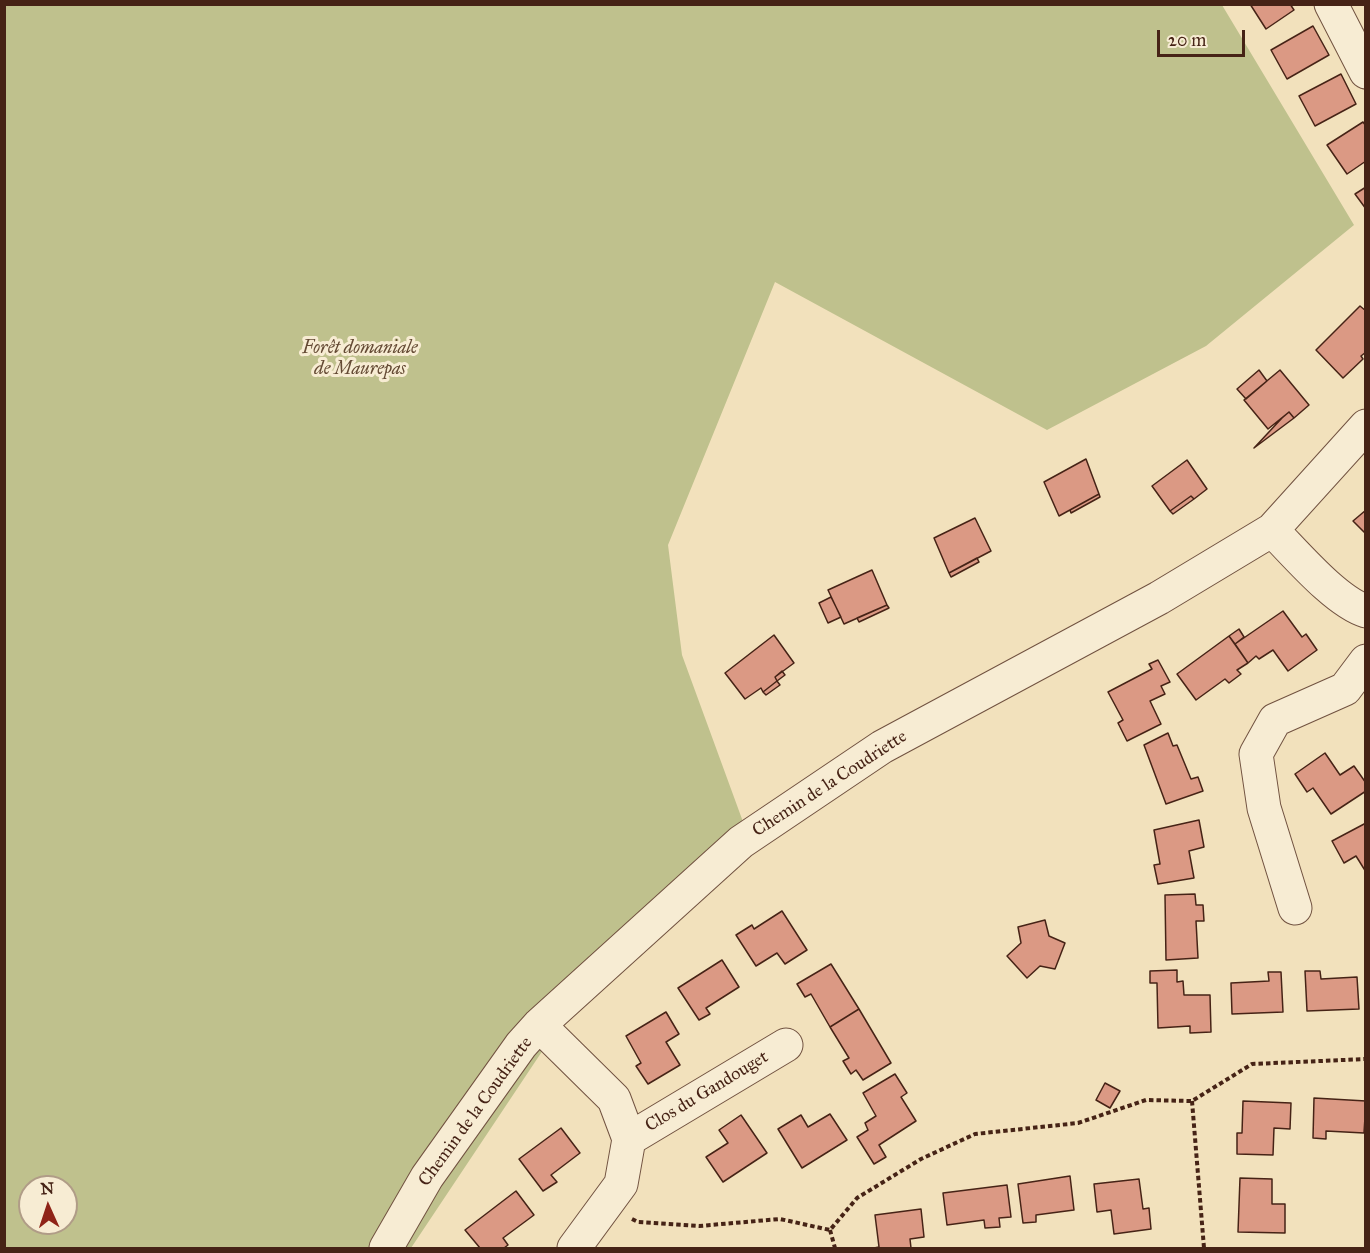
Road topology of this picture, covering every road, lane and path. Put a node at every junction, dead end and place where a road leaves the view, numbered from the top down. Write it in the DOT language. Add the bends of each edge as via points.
graph roads {
  1 [pos="1331,4"];
  2 [pos="1365,72"];
  3 [pos="1365,426"];
  4 [pos="1272,530"];
  5 [pos="1365,611"];
  6 [pos="1365,661"];
  7 [pos="1295,908"];
  8 [pos="539,1025"];
  9 [pos="786,1045"];
  10 [pos="1365,1059"];
  11 [pos="1192,1101"];
  12 [pos="629,1139"];
  13 [pos="604,1206"];
  14 [pos="830,1230"];
  15 [pos="386,1248"];
  16 [pos="574,1248"];
  17 [pos="835,1248"];
  18 [pos="1204,1248"];
  1 -- 2 [label="street"];
  3 -- 4 [label="street, Chemin de la Coudriette"];
  4 -- 5 [label="street" via="1324,582"];
  4 -- 8 [label="street, Chemin de la Coudriette" via="1159,598 882,747 769,823 741,842"];
  6 -- 7 [label="street" via="1345,689 1275,720 1256,754 1264,807"];
  8 -- 12 [label="street" via="614,1099"];
  8 -- 15 [label="street, Chemin de la Coudriette" via="427,1177"];
  9 -- 12 [label="street, Clos du Gandouget"];
  10 -- 11 [label="path" via="1252,1064"];
  11 -- 14 [label="path" via="1146,1100 1078,1123 975,1134 921,1159 857,1198"];
  11 -- 18 [label="path"];
  12 -- 13 [label="street" via="621,1184"];
  13 -- 14 [label="path" via="638,1222 699,1226 780,1220"];
  13 -- 16 [label="street"];
  14 -- 17 [label="path"];
}
